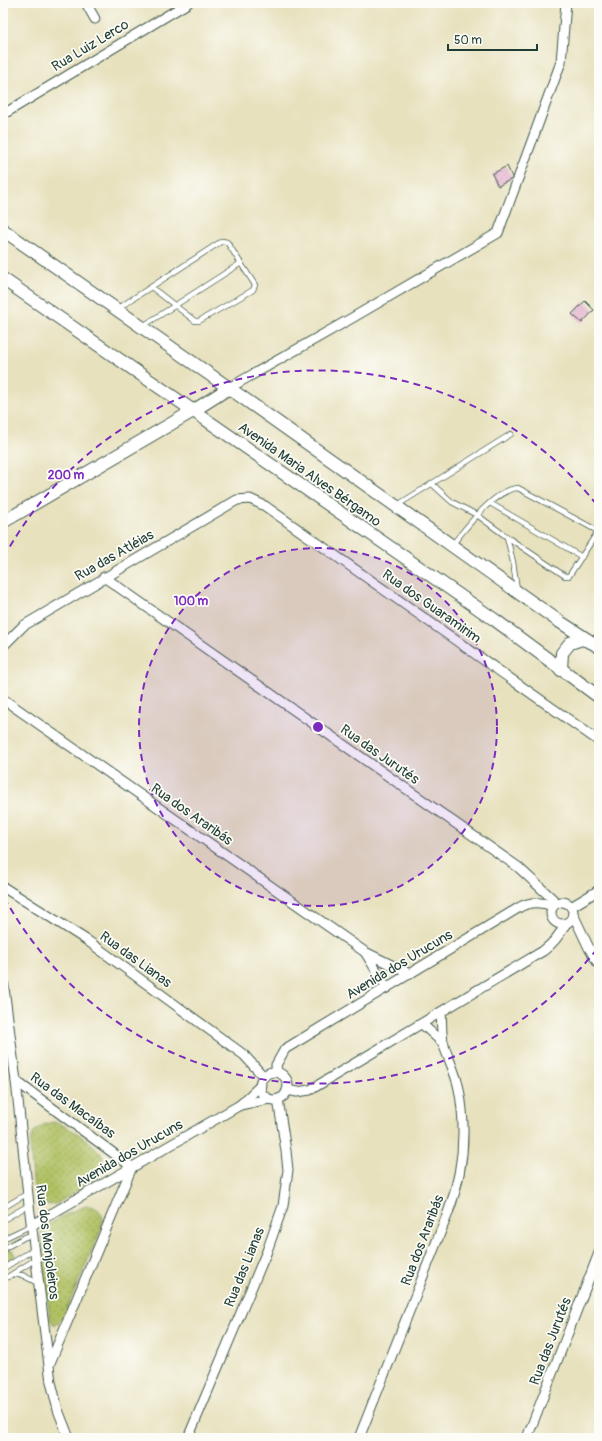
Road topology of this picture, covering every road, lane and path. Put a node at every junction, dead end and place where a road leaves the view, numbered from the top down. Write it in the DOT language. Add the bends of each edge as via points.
graph roads {
  1 [pos="86,3"];
  2 [pos="188,3"];
  3 [pos="566,3"];
  4 [pos="95,19"];
  5 [pos="4,114"];
  6 [pos="3,230"];
  7 [pos="241,264"];
  8 [pos="3,279"];
  9 [pos="151,287"];
  10 [pos="174,306"];
  11 [pos="117,309"];
  12 [pos="141,326"];
  13 [pos="229,388"];
  14 [pos="193,411"];
  15 [pos="511,434"];
  16 [pos="431,483"];
  17 [pos="246,498"];
  18 [pos="490,503"];
  19 [pos="396,506"];
  20 [pos="477,515"];
  21 [pos="3,522"];
  22 [pos="507,537"];
  23 [pos="452,545"];
  24 [pos="582,557"];
  25 [pos="104,577"];
  26 [pos="517,591"];
  27 [pos="596,645"];
  28 [pos="3,646"];
  29 [pos="561,670"];
  30 [pos="599,697"];
  31 [pos="3,699"];
  32 [pos="599,742"];
  33 [pos="3,887"];
  34 [pos="599,890"];
  35 [pos="555,904"];
  36 [pos="572,911"];
  37 [pos="566,923"];
  38 [pos="365,952"];
  39 [pos="599,965"];
  40 [pos="410,974"];
  41 [pos="3,980"];
  42 [pos="387,988"];
  43 [pos="441,1012"];
  44 [pos="422,1024"];
  45 [pos="444,1044"];
  46 [pos="277,1072"];
  47 [pos="16,1081"];
  48 [pos="262,1081"];
  49 [pos="287,1090"];
  50 [pos="274,1099"];
  51 [pos="240,1105"];
  52 [pos="132,1167"];
  53 [pos="28,1193"];
  54 [pos="29,1205"];
  55 [pos="3,1208"];
  56 [pos="3,1220"];
  57 [pos="32,1225"];
  58 [pos="33,1235"];
  59 [pos="3,1239"];
  60 [pos="3,1249"];
  61 [pos="34,1249"];
  62 [pos="599,1253"];
  63 [pos="36,1260"];
  64 [pos="4,1268"];
  65 [pos="8,1277"];
  66 [pos="3,1280"];
  67 [pos="39,1284"];
  68 [pos="50,1364"];
  69 [pos="69,1438"];
  70 [pos="188,1438"];
  71 [pos="359,1438"];
  72 [pos="527,1438"];
  1 -- 4 [label="street"];
  2 -- 5 [label="street, Rua Luiz Lerco"];
  3 -- 13 [label="street" via="561,62 498,233"];
  6 -- 11 [label="street, Avenida Maria Alves Bérgamo"];
  7 -- 9 [label="lane" via="227,242 222,241"];
  7 -- 10 [label="lane"];
  7 -- 10 [label="lane" via="255,285 253,290 199,321 195,321"];
  8 -- 14 [label="street, Avenida Maria Alves Bérgamo"];
  9 -- 10 [label="lane"];
  9 -- 11 [label="lane"];
  10 -- 12 [label="lane"];
  11 -- 12 [label="street, Avenida Maria Alves Bérgamo"];
  12 -- 13 [label="street, Avenida Maria Alves Bérgamo"];
  13 -- 14 [label="street"];
  13 -- 19 [label="street, Avenida Maria Alves Bérgamo"];
  14 -- 21 [label="street"];
  14 -- 29 [label="street, Avenida Maria Alves Bérgamo" via="489,615"];
  15 -- 16 [label="lane"];
  16 -- 19 [label="lane"];
  16 -- 20 [label="lane" via="452,502"];
  17 -- 25 [label="street, Rua das Atléias" via="237,500"];
  17 -- 32 [label="street, Rua dos Guaramirim" via="265,506"];
  18 -- 20 [label="lane"];
  18 -- 24 [label="lane"];
  18 -- 24 [label="lane" via="504,492 518,488 596,530 597,533"];
  19 -- 23 [label="street, Avenida Maria Alves Bérgamo"];
  20 -- 22 [label="lane"];
  20 -- 23 [label="lane"];
  22 -- 24 [label="lane" via="565,576 569,576"];
  22 -- 26 [label="lane"];
  23 -- 26 [label="street, Avenida Maria Alves Bérgamo"];
  25 -- 28 [label="street, Rua das Atléias" via="23,626"];
  25 -- 35 [label="street, Rua das Jurutés" via="518,867"];
  26 -- 27 [label="street, Avenida Maria Alves Bérgamo"];
  27 -- 29 [label="street" via="582,639 570,643 562,653"];
  29 -- 30 [label="street, Avenida Maria Alves Bérgamo"];
  31 -- 38 [label="street, Rua dos Araribás"];
  33 -- 48 [label="street, Rua das Lianas" via="88,941 244,1056"];
  34 -- 36 [label="street"];
  35 -- 36 [label="street" via="566,902"];
  35 -- 37 [label="street" via="551,912 553,919 559,923"];
  35 -- 40 [label="street, Avenida dos Urucuns" via="538,903 523,906"];
  36 -- 37 [label="street"];
  36 -- 39 [label="street"];
  37 -- 43 [label="street" via="559,936 543,951"];
  38 -- 40 [label="street, Rua dos Araribás"];
  38 -- 42 [label="street, Rua dos Araribás"];
  40 -- 42 [label="street, Avenida dos Urucuns"];
  41 -- 47 [label="street, Rua dos Monjoleiros"];
  42 -- 46 [label="street, Avenida dos Urucuns" via="285,1049 276,1065"];
  43 -- 44 [label="street"];
  43 -- 45 [label="street, Rua dos Araribás"];
  44 -- 45 [label="street, Rua dos Araribás"];
  44 -- 49 [label="street" via="310,1090"];
  45 -- 71 [label="street, Rua dos Araribás" via="455,1073 462,1107 462,1163 459,1180"];
  46 -- 48 [label="street" via="272,1072"];
  46 -- 49 [label="street" via="287,1081"];
  47 -- 52 [label="street, Rua das Macaíbas"];
  47 -- 53 [label="street, Rua dos Monjoleiros"];
  48 -- 50 [label="street" via="263,1093"];
  48 -- 51 [label="street, Avenida dos Urucuns"];
  49 -- 50 [label="street" via="282,1097"];
  50 -- 51 [label="street, Avenida dos Urucuns"];
  50 -- 70 [label="street, Rua das Lianas" via="288,1170 283,1206 267,1251"];
  51 -- 52 [label="street, Avenida dos Urucuns"];
  52 -- 57 [label="street, Avenida dos Urucuns"];
  52 -- 68 [label="street"];
  53 -- 54 [label="street, Rua dos Monjoleiros"];
  53 -- 55 [label="lane"];
  54 -- 56 [label="lane"];
  54 -- 57 [label="street, Rua dos Monjoleiros"];
  57 -- 58 [label="street, Rua dos Monjoleiros"];
  57 -- 59 [label="lane"];
  58 -- 60 [label="lane"];
  58 -- 61 [label="street, Rua dos Monjoleiros"];
  61 -- 63 [label="street, Rua dos Monjoleiros"];
  61 -- 64 [label="lane"];
  62 -- 72 [label="street, Rua das Jurutés"];
  63 -- 65 [label="lane"];
  63 -- 67 [label="street, Rua dos Monjoleiros"];
  65 -- 66 [label="lane"];
  65 -- 67 [label="lane" via="19,1274"];
  67 -- 68 [label="street, Rua dos Monjoleiros"];
  68 -- 69 [label="street, Rua dos Monjoleiros" via="51,1382 58,1410"];
}
